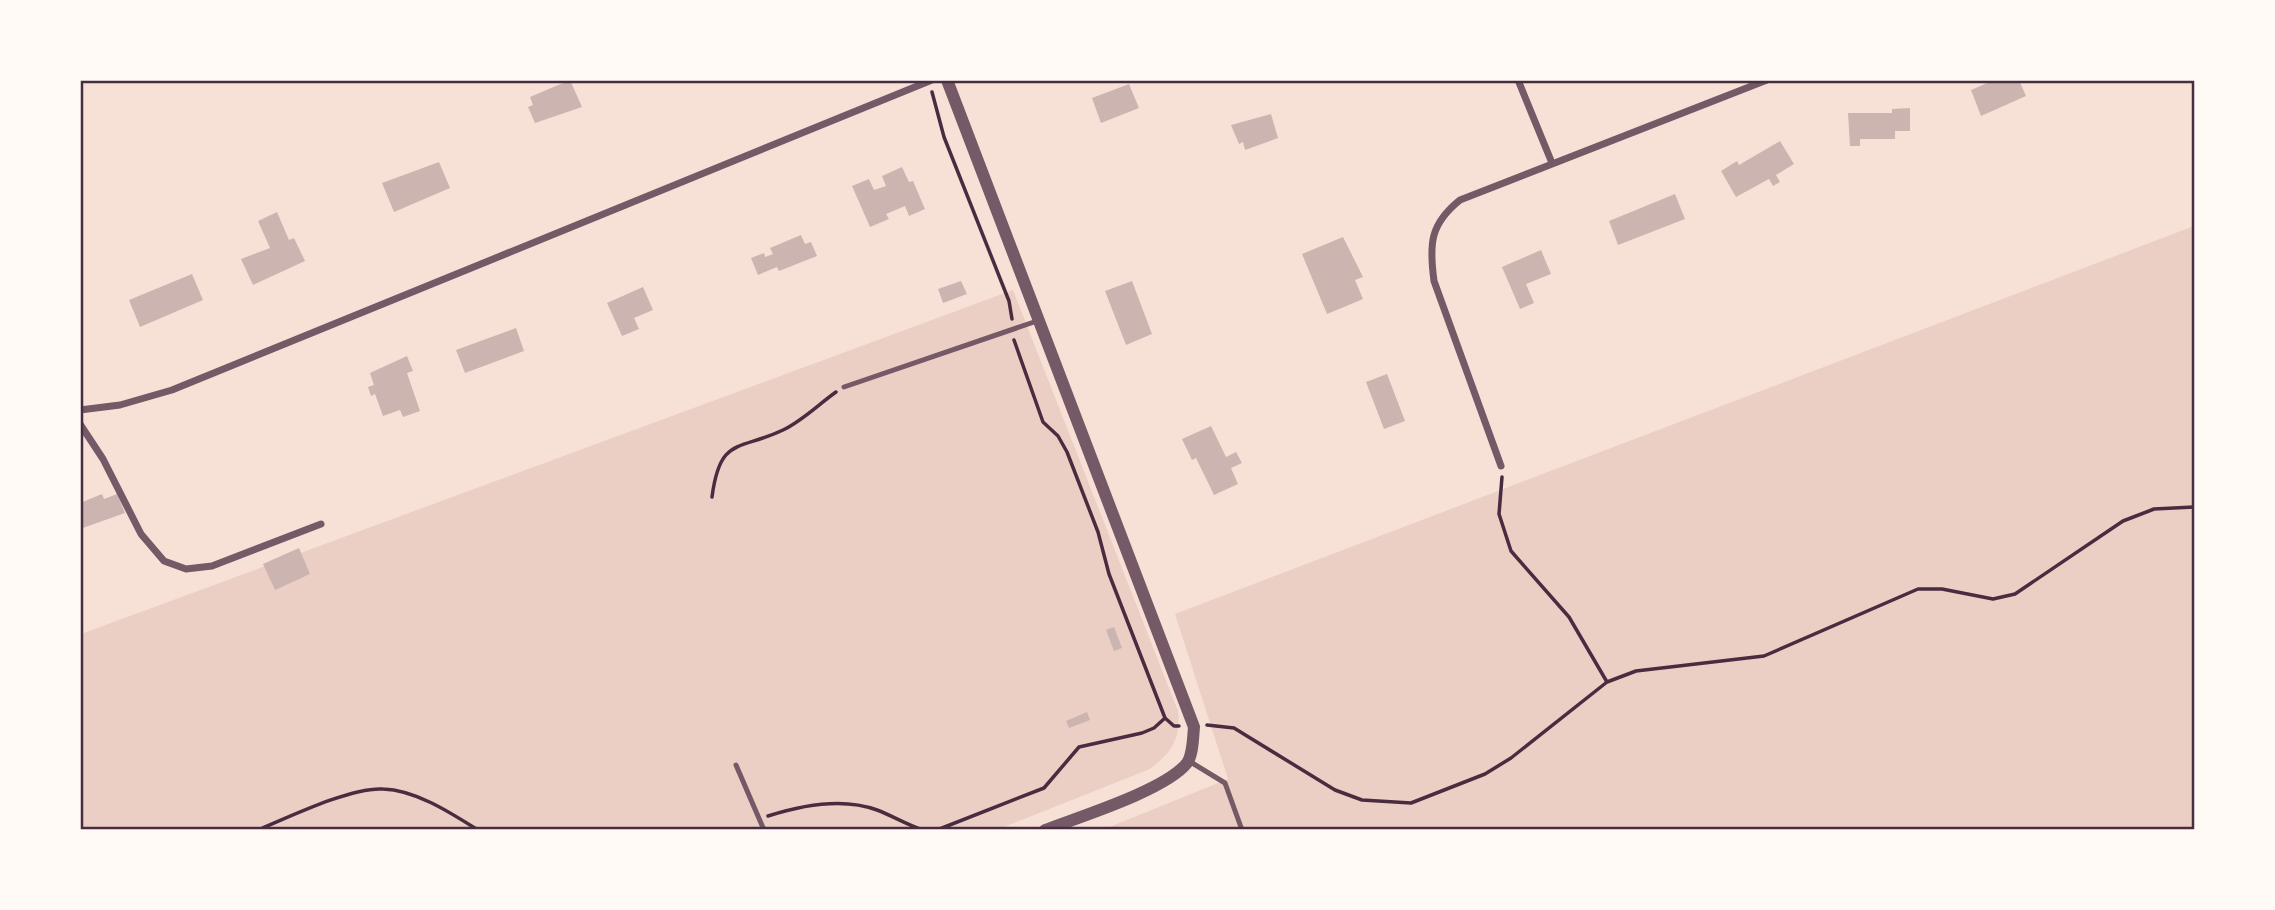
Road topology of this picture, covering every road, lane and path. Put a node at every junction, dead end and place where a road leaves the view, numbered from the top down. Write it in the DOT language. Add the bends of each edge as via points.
graph roads {
  1 [pos="947,80"];
  2 [pos="1518,80"];
  3 [pos="1767,80"];
  4 [pos="931,81"];
  5 [pos="1552,163"];
  6 [pos="1040,320"];
  7 [pos="1014,329"];
  8 [pos="844,387"];
  9 [pos="80,410"];
  10 [pos="80,424"];
  11 [pos="1501,466"];
  12 [pos="712,497"];
  13 [pos="2194,507"];
  14 [pos="321,524"];
  15 [pos="1608,682"];
  16 [pos="1166,718"];
  17 [pos="1194,727"];
  18 [pos="1189,761"];
  19 [pos="736,765"];
  20 [pos="759,819"];
  21 [pos="938,829"];
  22 [pos="258,830"];
  23 [pos="478,830"];
  24 [pos="764,830"];
  25 [pos="923,830"];
  26 [pos="929,830"];
  27 [pos="1045,830"];
  28 [pos="1242,830"];
  1 -- 6 [label="street"];
  2 -- 5 [label="street"];
  3 -- 5 [label="street"];
  4 -- 7 [label="path" via="944,137 1009,301"];
  4 -- 9 [label="street" via="172,390 120,405"];
  5 -- 11 [label="street" via="1460,200 1442,214 1434,232 1430,256 1441,306"];
  6 -- 7 [label="lane"];
  6 -- 17 [label="street"];
  7 -- 8 [label="lane"];
  7 -- 16 [label="path" via="1034,402 1043,422 1067,452"];
  8 -- 12 [label="path" via="783,430 734,446 722,458"];
  10 -- 14 [label="street" via="141,534 164,561 186,569 212,566"];
  11 -- 15 [label="path" via="1499,514 1511,551 1569,617"];
  13 -- 15 [label="path" via="2154,509 2123,521 2015,594 1993,598 1918,589 1764,656 1636,671"];
  15 -- 17 [label="path" via="1485,774 1411,803 1362,800 1335,790 1234,728 1217,724"];
  16 -- 17 [label="path" via="1174,726"];
  16 -- 21 [label="path" via="1142,733 1079,747 1044,788"];
  17 -- 18 [label="street"];
  18 -- 27 [label="street" via="1174,775"];
  18 -- 28 [label="lane" via="1225,783"];
  19 -- 20 [label="lane"];
  20 -- 24 [label="lane"];
  20 -- 25 [label="path" via="788,809 852,804"];
  21 -- 26 [label="path"];
  22 -- 23 [label="path" via="349,795 383,789 424,800"];
}
